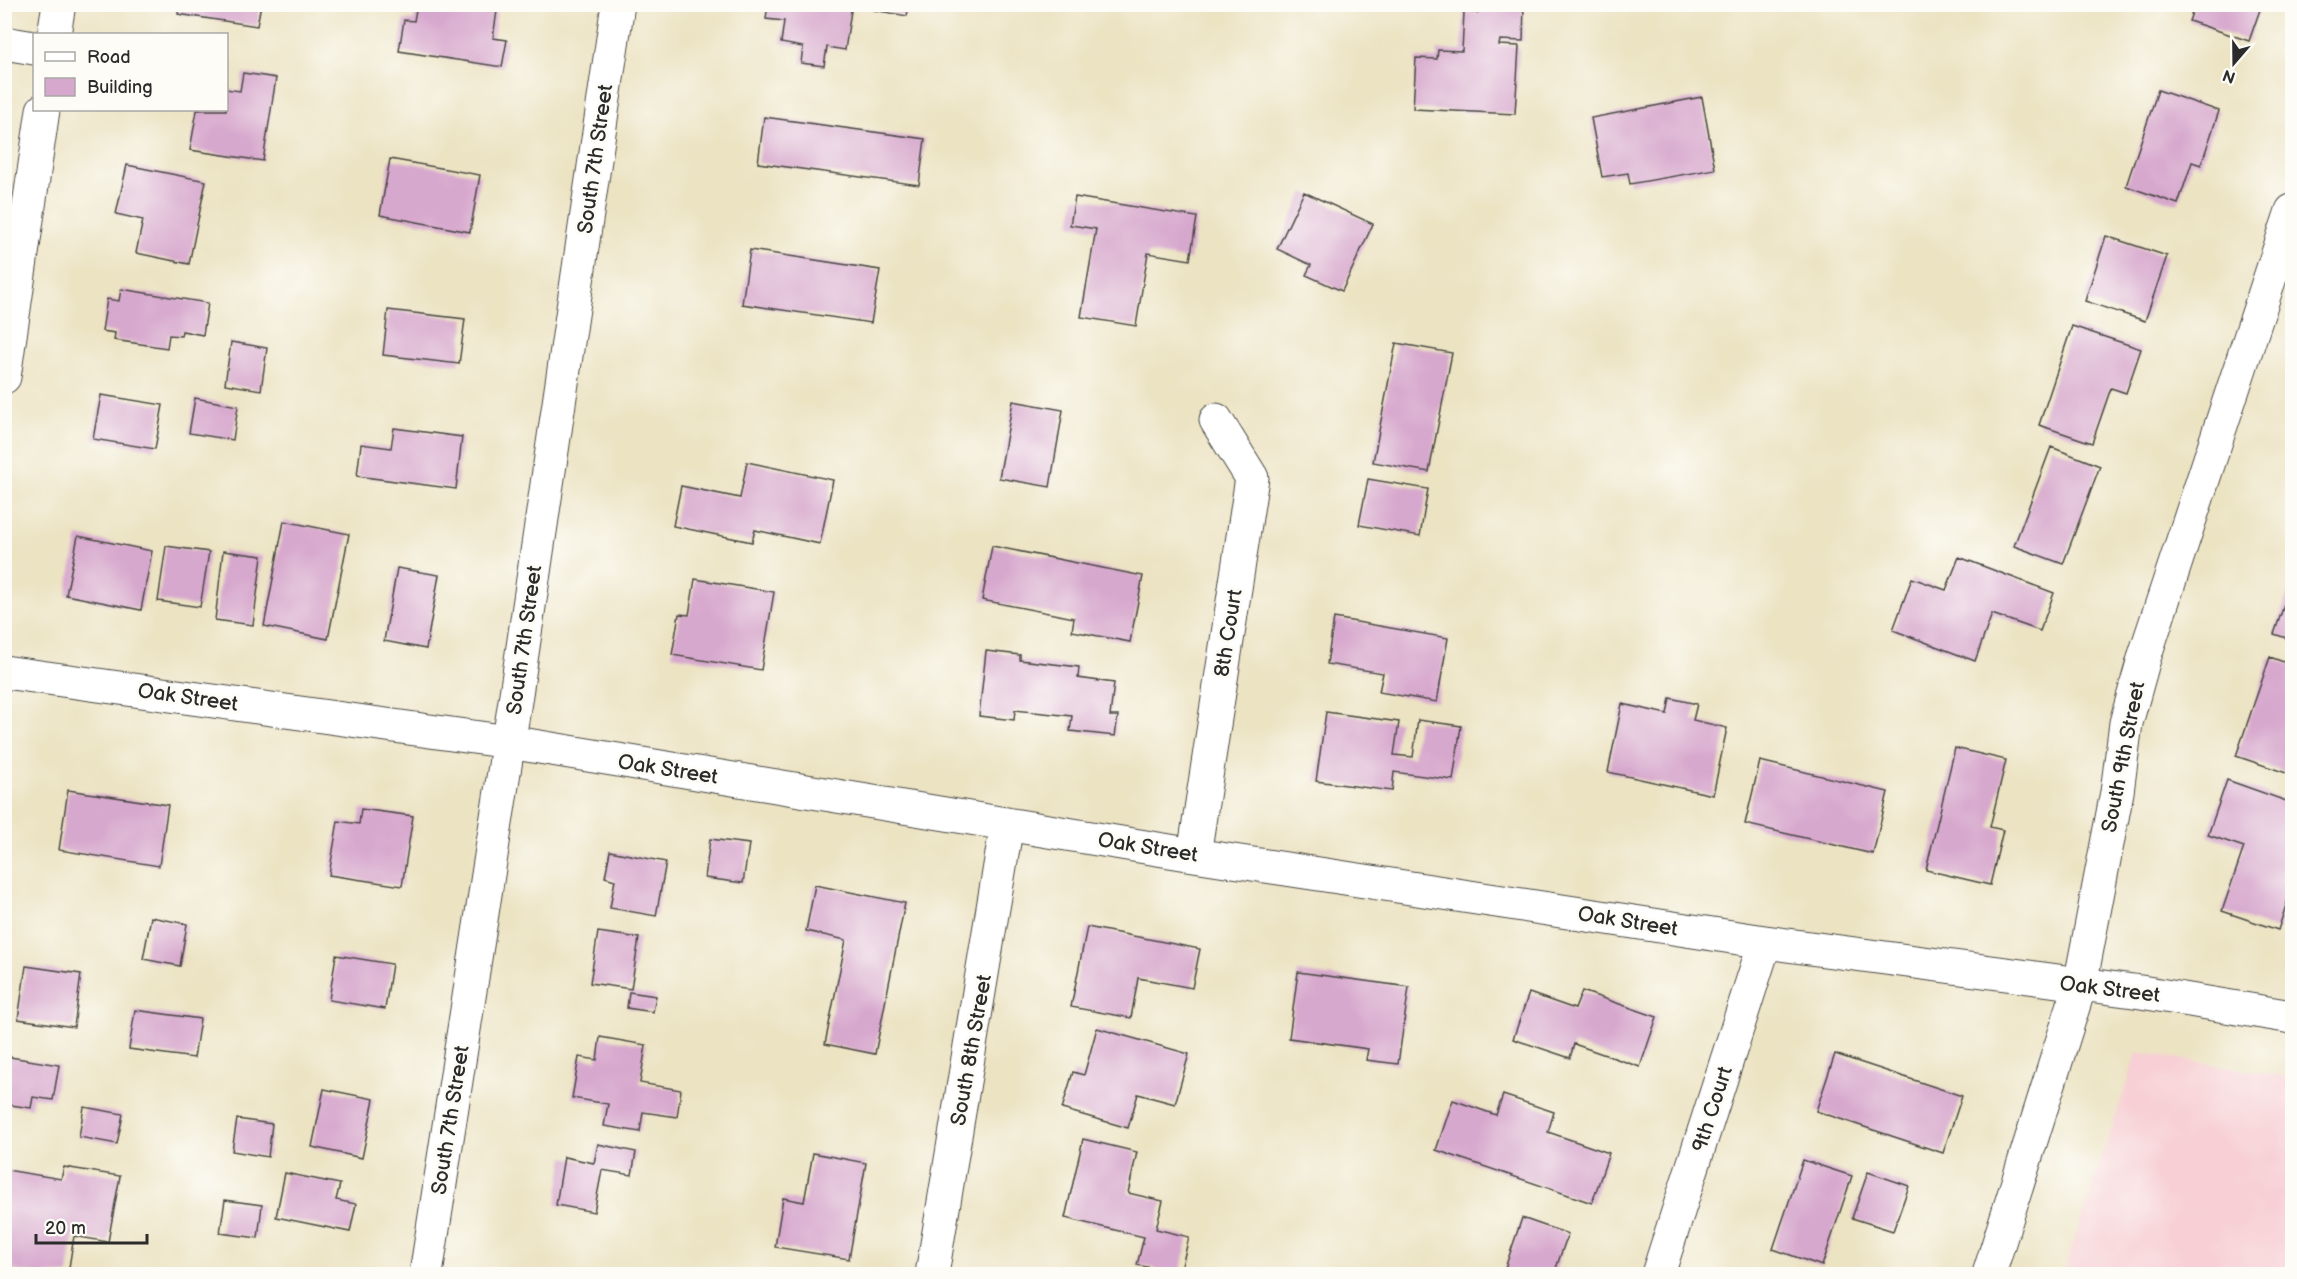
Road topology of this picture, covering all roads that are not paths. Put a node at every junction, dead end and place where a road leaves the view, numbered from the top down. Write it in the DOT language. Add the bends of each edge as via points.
graph roads {
  1 [pos="59,4"];
  2 [pos="618,4"];
  3 [pos="54,33"];
  4 [pos="4,44"];
  5 [pos="33,48"];
  6 [pos="43,111"];
  7 [pos="2292,211"];
  8 [pos="4,376"];
  9 [pos="1216,420"];
  10 [pos="4,672"];
  11 [pos="509,742"];
  12 [pos="1007,824"];
  13 [pos="1194,855"];
  14 [pos="1765,942"];
  15 [pos="2080,985"];
  16 [pos="2292,1017"];
  17 [pos="426,1275"];
  18 [pos="933,1275"];
  19 [pos="1658,1275"];
  20 [pos="1989,1275"];
  1 -- 3 [label="street"];
  2 -- 11 [label="street, South 7th Street"];
  4 -- 5 [label="street"];
  6 -- 8 [label="street"];
  7 -- 15 [label="street, South 9th Street" via="2126,723 2117,792"];
  9 -- 13 [label="street, 8th Court" via="1252,478"];
  10 -- 11 [label="street, Oak Street"];
  11 -- 12 [label="street, Oak Street"];
  11 -- 17 [label="street, South 7th Street"];
  12 -- 13 [label="street, Oak Street"];
  12 -- 18 [label="street, South 8th Street"];
  13 -- 14 [label="street, Oak Street"];
  14 -- 15 [label="street, Oak Street"];
  14 -- 19 [label="street, 9th Court"];
  15 -- 16 [label="street, Oak Street"];
  15 -- 20 [label="street, South 9th Street"];
}
